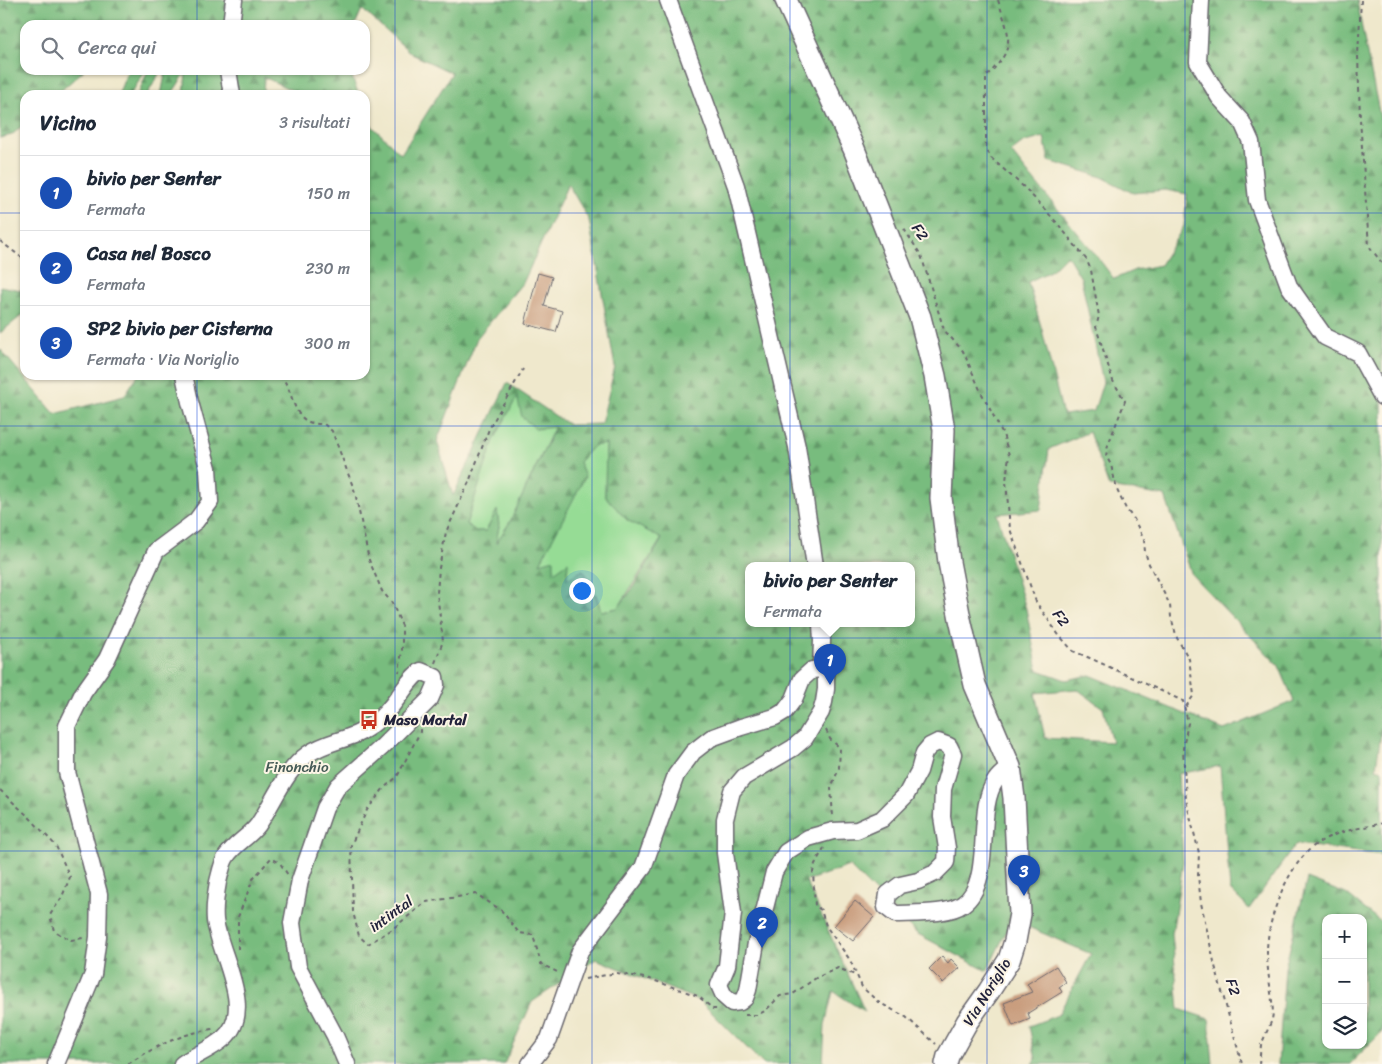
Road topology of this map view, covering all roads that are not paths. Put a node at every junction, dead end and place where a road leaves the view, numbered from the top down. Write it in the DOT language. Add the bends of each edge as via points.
graph roads {
  1 [pos="234,0"];
  2 [pos="668,0"];
  3 [pos="786,0"];
  4 [pos="1201,0"];
  5 [pos="232,20"];
  6 [pos="229,75"];
  7 [pos="231,90"];
  8 [pos="185,380"];
  9 [pos="1382,397"];
  10 [pos="814,562"];
  11 [pos="821,627"];
  12 [pos="821,669"];
  13 [pos="1010,767"];
  14 [pos="947,1060"];
  15 [pos="56,1064"];
  16 [pos="182,1064"];
  17 [pos="347,1064"];
  18 [pos="530,1064"];
  1 -- 5 [label="street"];
  2 -- 10 [label="street" via="736,186 797,447"];
  3 -- 13 [label="main road, Via Noriglio" via="854,149 920,317 944,430 941,498 960,619 975,685"];
  4 -- 9 [label="street" via="1198,62 1219,97 1242,122 1251,142 1257,200 1290,286 1325,337 1358,353"];
  6 -- 7 [label="street"];
  8 -- 15 [label="street" via="208,468 210,502 196,521 156,551 107,659 83,693 67,726 67,772 99,894 98,937 93,974"];
  11 -- 12 [label="street"];
  12 -- 13 [label="street" via="826,673 821,712 805,738 744,777 732,791 725,819 725,854 733,913 727,966 720,985 724,996 732,1003 745,998 748,990 774,872 786,852 808,838 858,830 882,819 906,795 924,753 938,742 949,746 953,754 943,789 946,862 935,873 900,885 888,894 886,907 895,914 939,912 963,904 976,889 988,795 996,780"];
  12 -- 18 [label="street" via="812,670 802,679 794,700 775,717 711,738 692,752 676,775 643,868 580,951 549,1040"];
  13 -- 14 [label="main road, Via Noriglio" via="1020,914 1015,941 1009,960 967,1022"];
  16 -- 17 [label="street" via="225,1038 236,1017 236,989 215,919 225,857 257,826 298,763 323,746 344,740 374,724 414,675 421,671 435,677 436,685 430,699 338,786 326,808 300,880 292,922 298,967"];
}
